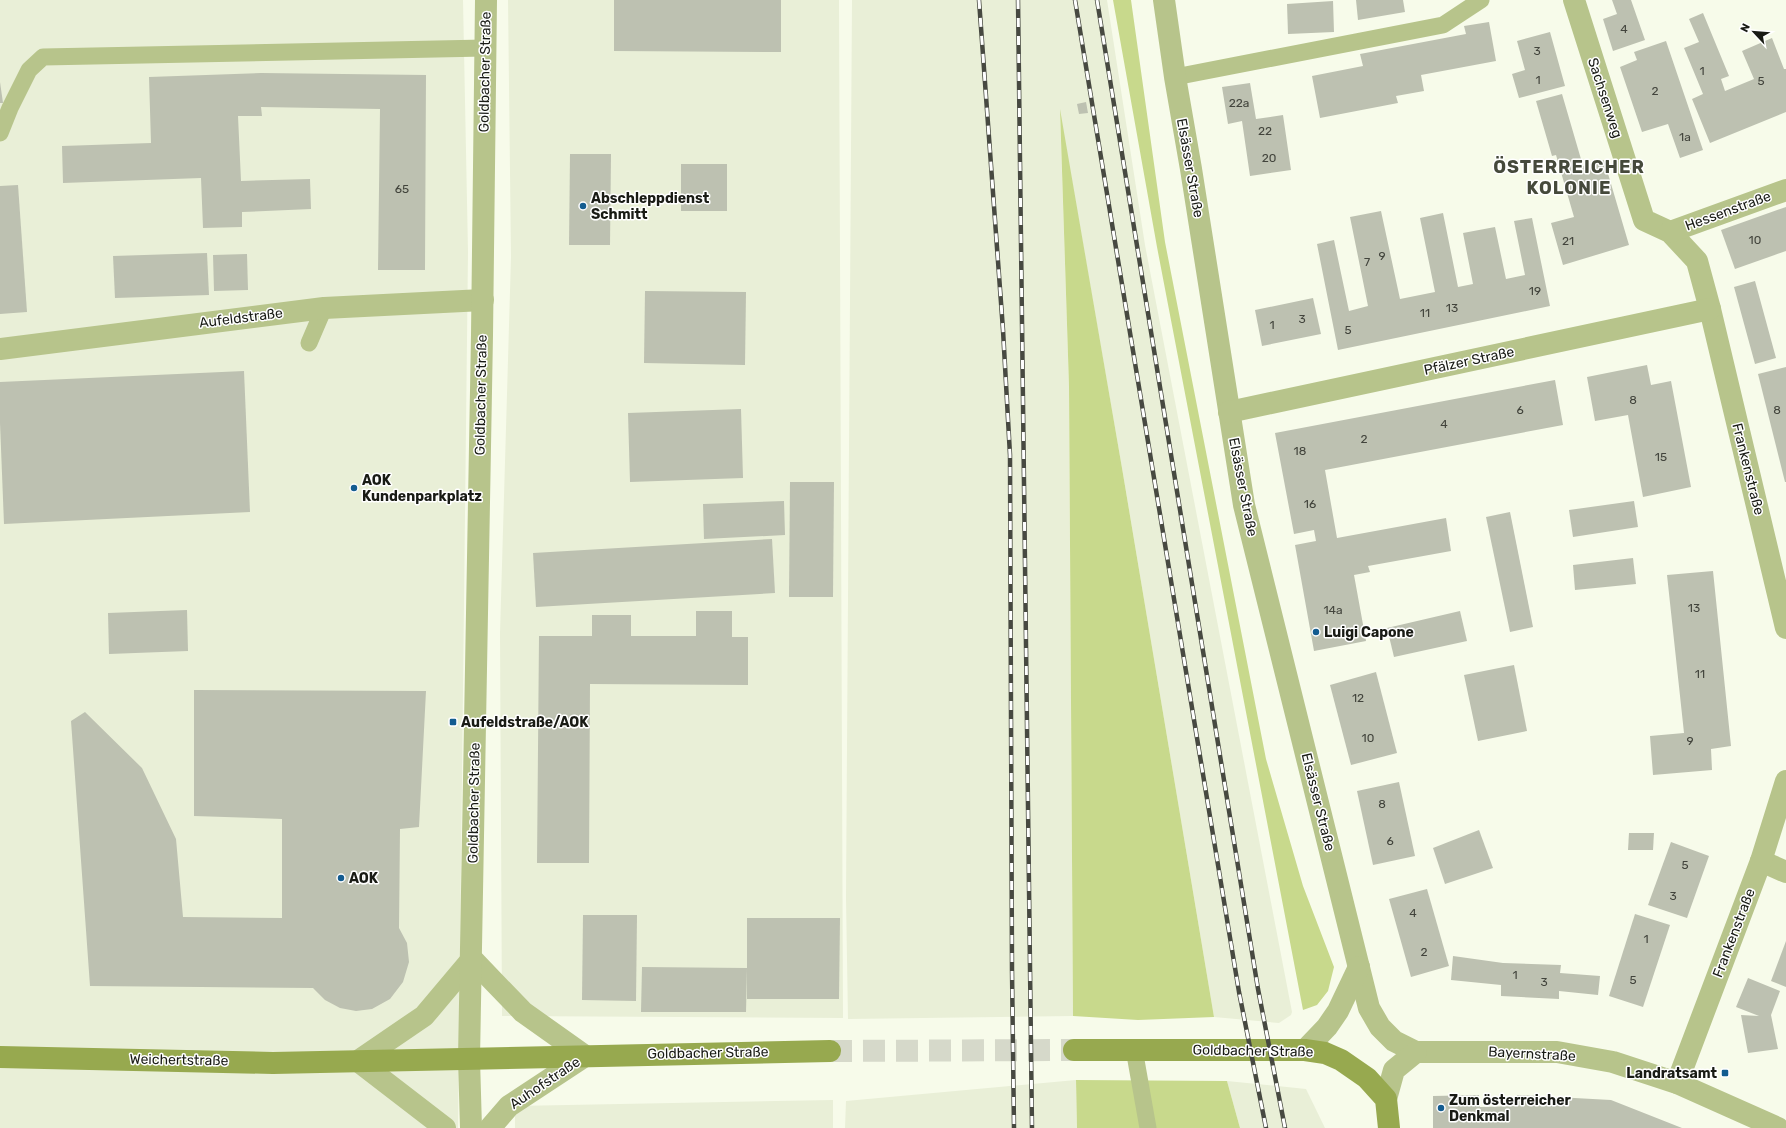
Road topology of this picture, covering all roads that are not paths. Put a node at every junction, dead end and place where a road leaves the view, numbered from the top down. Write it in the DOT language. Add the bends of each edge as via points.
graph roads {
  1 [pos="486,0"];
  2 [pos="1164,0"];
  3 [pos="1481,0"];
  4 [pos="1574,0"];
  5 [pos="485,48"];
  6 [pos="1174,77"];
  7 [pos="0,133"];
  8 [pos="1786,190"];
  9 [pos="1670,232"];
  10 [pos="482,300"];
  11 [pos="324,308"];
  12 [pos="1710,309"];
  13 [pos="309,344"];
  14 [pos="0,349"];
  15 [pos="1229,412"];
  16 [pos="1786,628"];
  17 [pos="1786,781"];
  18 [pos="1762,861"];
  19 [pos="1786,872"];
  20 [pos="472,959"];
  21 [pos="1359,967"];
  22 [pos="1134,1049"];
  23 [pos="1074,1050"];
  24 [pos="1305,1050"];
  25 [pos="830,1051"];
  26 [pos="1416,1052"];
  27 [pos="585,1056"];
  28 [pos="0,1057"];
  29 [pos="469,1059"];
  30 [pos="358,1061"];
  31 [pos="1678,1083"];
  32 [pos="1386,1099"];
  33 [pos="445,1128"];
  34 [pos="471,1128"];
  35 [pos="490,1128"];
  36 [pos="1148,1128"];
  37 [pos="1389,1128"];
  38 [pos="1778,1128"];
  1 -- 5 [label="street, Goldbacher Straße"];
  2 -- 6 [label="street, Elsässer Straße"];
  3 -- 6 [label="lane" via="1443,25"];
  4 -- 9 [label="street, Sachsenweg" via="1644,220"];
  5 -- 7 [label="lane" via="43,57 29,70"];
  5 -- 10 [label="street, Goldbacher Straße"];
  6 -- 15 [label="street, Elsässer Straße"];
  8 -- 9 [label="street, Hessenstraße"];
  9 -- 12 [label="street, Sachsenweg" via="1696,262"];
  10 -- 11 [label="street, Aufeldstraße"];
  10 -- 20 [label="street, Goldbacher Straße"];
  11 -- 13 [label="lane"];
  11 -- 14 [label="street, Aufeldstraße"];
  12 -- 15 [label="street, Pfälzer Straße"];
  12 -- 16 [label="street, Frankenstraße"];
  15 -- 21 [label="street, Elsässer Straße" via="1244,505"];
  17 -- 18 [label="street, Frankenstraße"];
  18 -- 19 [label="street"];
  18 -- 31 [label="street, Frankenstraße"];
  20 -- 27 [label="street" via="523,1012"];
  20 -- 29 [label="street, Goldbacher Straße"];
  20 -- 30 [label="street" via="424,1016"];
  21 -- 24 [label="street" via="1338,1011"];
  21 -- 26 [label="street, Elsässer Straße" via="1368,1008 1380,1027 1394,1040"];
  22 -- 23 [label="main road, Goldbacher Straße"];
  22 -- 24 [label="main road, Goldbacher Straße"];
  22 -- 36 [label="lane"];
  24 -- 32 [label="main road, Goldbacher Straße" via="1325,1053 1341,1060 1367,1078"];
  25 -- 27 [label="main road, Goldbacher Straße"];
  26 -- 31 [label="street, Bayernstraße" via="1557,1052 1613,1062"];
  26 -- 32 [label="street" via="1394,1070"];
  27 -- 29 [label="main road, Goldbacher Straße"];
  27 -- 35 [label="street, Auhofstraße" via="509,1106"];
  28 -- 30 [label="main road, Weichertstraße"];
  29 -- 30 [label="main road, Weichertstraße"];
  29 -- 34 [label="street"];
  30 -- 33 [label="street"];
  31 -- 38 [label="street, Bayernstraße"];
  32 -- 37 [label="main road"];
}
